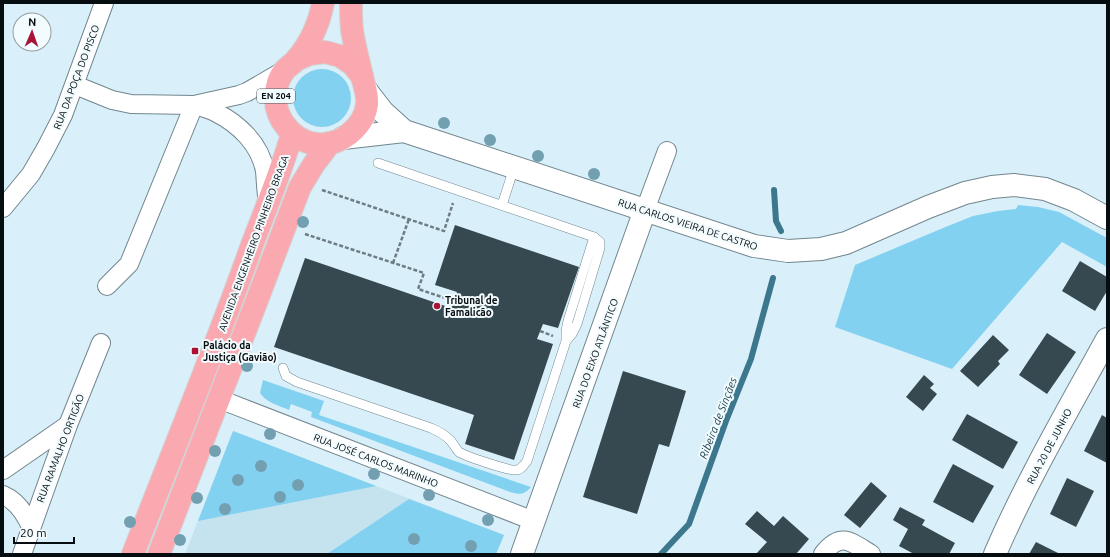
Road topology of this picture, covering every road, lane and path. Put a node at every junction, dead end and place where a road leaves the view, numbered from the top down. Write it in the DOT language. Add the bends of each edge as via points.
graph roads {
  1 [pos="104,3"];
  2 [pos="323,3"];
  3 [pos="351,3"];
  4 [pos="290,65"];
  5 [pos="364,83"];
  6 [pos="75,85"];
  7 [pos="194,105"];
  8 [pos="404,132"];
  9 [pos="292,134"];
  10 [pos="337,141"];
  11 [pos="667,151"];
  12 [pos="378,163"];
  13 [pos="514,168"];
  14 [pos="322,189"];
  15 [pos="457,191"];
  16 [pos="268,202"];
  17 [pos="502,205"];
  18 [pos="3,208"];
  19 [pos="645,210"];
  20 [pos="1107,218"];
  21 [pos="409,219"];
  22 [pos="306,235"];
  23 [pos="393,263"];
  24 [pos="108,286"];
  25 [pos="454,301"];
  26 [pos="1107,339"];
  27 [pos="102,343"];
  28 [pos="283,368"];
  29 [pos="219,400"];
  30 [pos="68,425"];
  31 [pos="3,470"];
  32 [pos="3,495"];
  33 [pos="534,521"];
  34 [pos="31,527"];
  35 [pos="22,554"];
  36 [pos="133,554"];
  37 [pos="159,554"];
  38 [pos="522,554"];
  39 [pos="823,554"];
  40 [pos="871,554"];
  41 [pos="994,554"];
  1 -- 6 [label="street, RUA DA POÇA DO PISCO"];
  2 -- 4 [label="main road, EN 204" via="308,44"];
  3 -- 5 [label="main road" via="352,31"];
  4 -- 5 [label="main road" via="310,54 325,52 340,56 352,64"];
  4 -- 7 [label="street" via="240,95"];
  4 -- 9 [label="main road, EN 204" via="278,83 275,97 277,111"];
  5 -- 8 [label="street, RUA CARLOS VIEIRA DE CASTRO" via="383,112"];
  5 -- 10 [label="main road" via="367,105 362,118 354,130"];
  6 -- 7 [label="street" via="112,100 131,104"];
  6 -- 18 [label="street, RUA DA POÇA DO PISCO" via="63,114 31,174"];
  7 -- 16 [label="street" via="214,112 237,126 253,142 261,158"];
  7 -- 24 [label="street" via="129,264"];
  8 -- 10 [label="street, RUA CARLOS VIEIRA DE CASTRO"];
  8 -- 13 [label="street, RUA CARLOS VIEIRA DE CASTRO"];
  9 -- 10 [label="main road" via="317,144"];
  9 -- 16 [label="main road, AVENIDA ENGENHEIRO PINHEIRO BRAGA"];
  10 -- 29 [label="main road" via="314,164 300,187"];
  11 -- 19 [label="street, RUA DO EIXO ATLÂNTICO"];
  12 -- 15 [label="lane"];
  13 -- 17 [label="lane"];
  13 -- 19 [label="street, RUA CARLOS VIEIRA DE CASTRO"];
  14 -- 21 [label="path"];
  15 -- 17 [label="lane"];
  15 -- 21 [label="path" via="444,231"];
  16 -- 36 [label="main road, AVENIDA ENGENHEIRO PINHEIRO BRAGA"];
  17 -- 28 [label="lane" via="594,237 600,242 577,324 566,341 527,461 521,468 508,469 468,456 460,452 442,433 297,382 286,376"];
  19 -- 20 [label="street, RUA CARLOS VIEIRA DE CASTRO" via="754,246 788,251 846,244 965,193 1000,186 1045,189 1074,200"];
  19 -- 33 [label="street, RUA DO EIXO ATLÂNTICO"];
  21 -- 23 [label="path"];
  22 -- 23 [label="path"];
  23 -- 25 [label="path" via="424,273 418,289"];
  26 -- 41 [label="street, RUA 20 DE JUNHO" via="1051,441"];
  27 -- 30 [label="street, RUA RAMALHO ORTIGÃO"];
  29 -- 33 [label="street, RUA JOSÉ CARLOS MARINHO"];
  29 -- 37 [label="main road"];
  30 -- 31 [label="street"];
  30 -- 34 [label="street, RUA RAMALHO ORTIGÃO"];
  32 -- 34 [label="street" via="10,498 25,513"];
  33 -- 38 [label="street, RUA DO EIXO ATLÂNTICO"];
  34 -- 35 [label="street, RUA RAMALHO ORTIGÃO"];
  39 -- 40 [label="street" via="834,542 845,540"];
}
